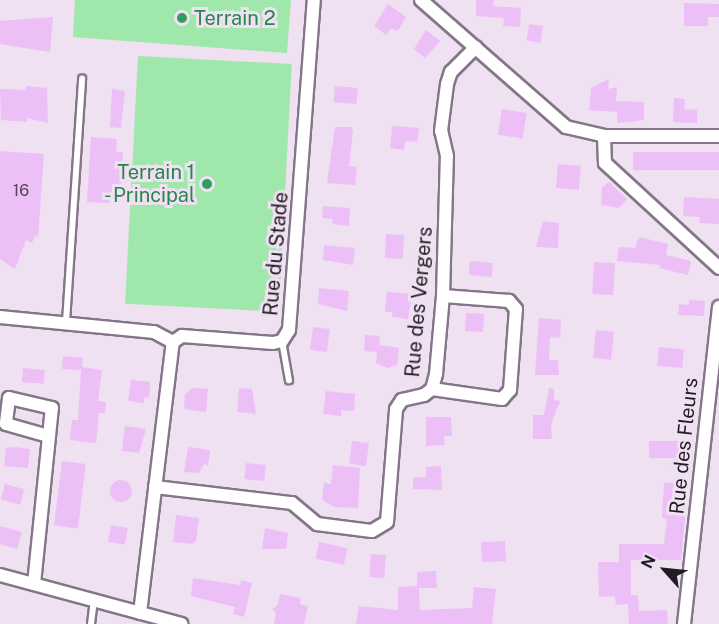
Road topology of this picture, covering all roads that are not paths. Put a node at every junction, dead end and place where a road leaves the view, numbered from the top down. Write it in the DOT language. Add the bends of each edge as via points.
graph roads {
  1 [pos="314,0"];
  2 [pos="421,0"];
  3 [pos="476,47"];
  4 [pos="82,79"];
  5 [pos="604,136"];
  6 [pos="719,136"];
  7 [pos="719,268"];
  8 [pos="443,296"];
  9 [pos="719,307"];
  10 [pos="0,317"];
  11 [pos="66,322"];
  12 [pos="282,341"];
  13 [pos="173,342"];
  14 [pos="289,380"];
  15 [pos="432,389"];
  16 [pos="48,436"];
  17 [pos="155,487"];
  18 [pos="0,575"];
  19 [pos="34,584"];
  20 [pos="94,600"];
  21 [pos="140,613"];
  22 [pos="163,622"];
  23 [pos="91,624"];
  24 [pos="181,624"];
  25 [pos="684,624"];
  1 -- 12 [label="street, Rue du Stade" via="294,297 289,330"];
  2 -- 3 [label="street"];
  3 -- 5 [label="street" via="566,127"];
  3 -- 8 [label="street, Rue des Vergers" via="451,72 447,84 441,131 447,156"];
  4 -- 11 [label="lane"];
  5 -- 6 [label="street"];
  5 -- 7 [label="street" via="605,163"];
  8 -- 15 [label="street, Rue des Vergers"];
  8 -- 15 [label="street" via="509,301 516,309 510,390 502,399"];
  9 -- 25 [label="street, Rue des Fleurs"];
  10 -- 11 [label="street"];
  11 -- 13 [label="street" via="153,332"];
  12 -- 13 [label="street, Rue du Stade" via="182,336"];
  12 -- 14 [label="lane"];
  13 -- 17 [label="street"];
  15 -- 17 [label="street, Rue des Vergers" via="402,400 396,409 391,509 382,527 372,531 317,524 292,503"];
  16 -- 19 [label="street"];
  17 -- 21 [label="street"];
  18 -- 19 [label="street"];
  19 -- 20 [label="street"];
  20 -- 21 [label="street"];
  20 -- 23 [label="lane"];
  21 -- 22 [label="street"];
  22 -- 24 [label="street"];
}
